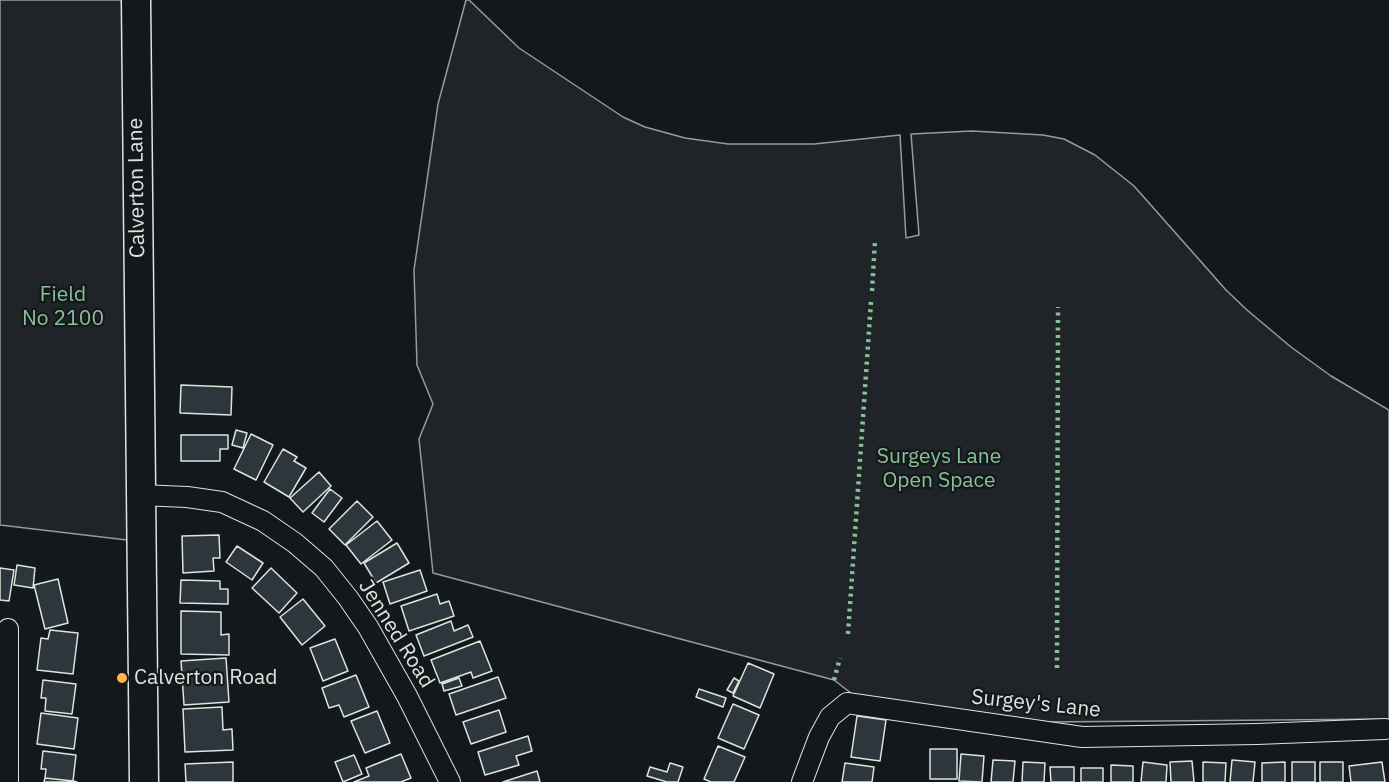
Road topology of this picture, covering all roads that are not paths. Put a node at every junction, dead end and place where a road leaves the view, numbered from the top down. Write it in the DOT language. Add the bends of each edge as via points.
graph roads {
  1 [pos="136,0"];
  2 [pos="140,495"];
  3 [pos="8,629"];
  4 [pos="4,658"];
  5 [pos="1386,729"];
  6 [pos="8,782"];
  7 [pos="144,782"];
  8 [pos="450,782"];
  9 [pos="802,782"];
  1 -- 2 [label="street, Calverton Lane"];
  2 -- 7 [label="street"];
  2 -- 8 [label="street, Jenned Road" via="222,502 263,521 324,568 368,627"];
  3 -- 4 [label="street"];
  4 -- 6 [label="street"];
  5 -- 9 [label="street, Surgey's Lane" via="1082,737 847,703 830,717"];
}
